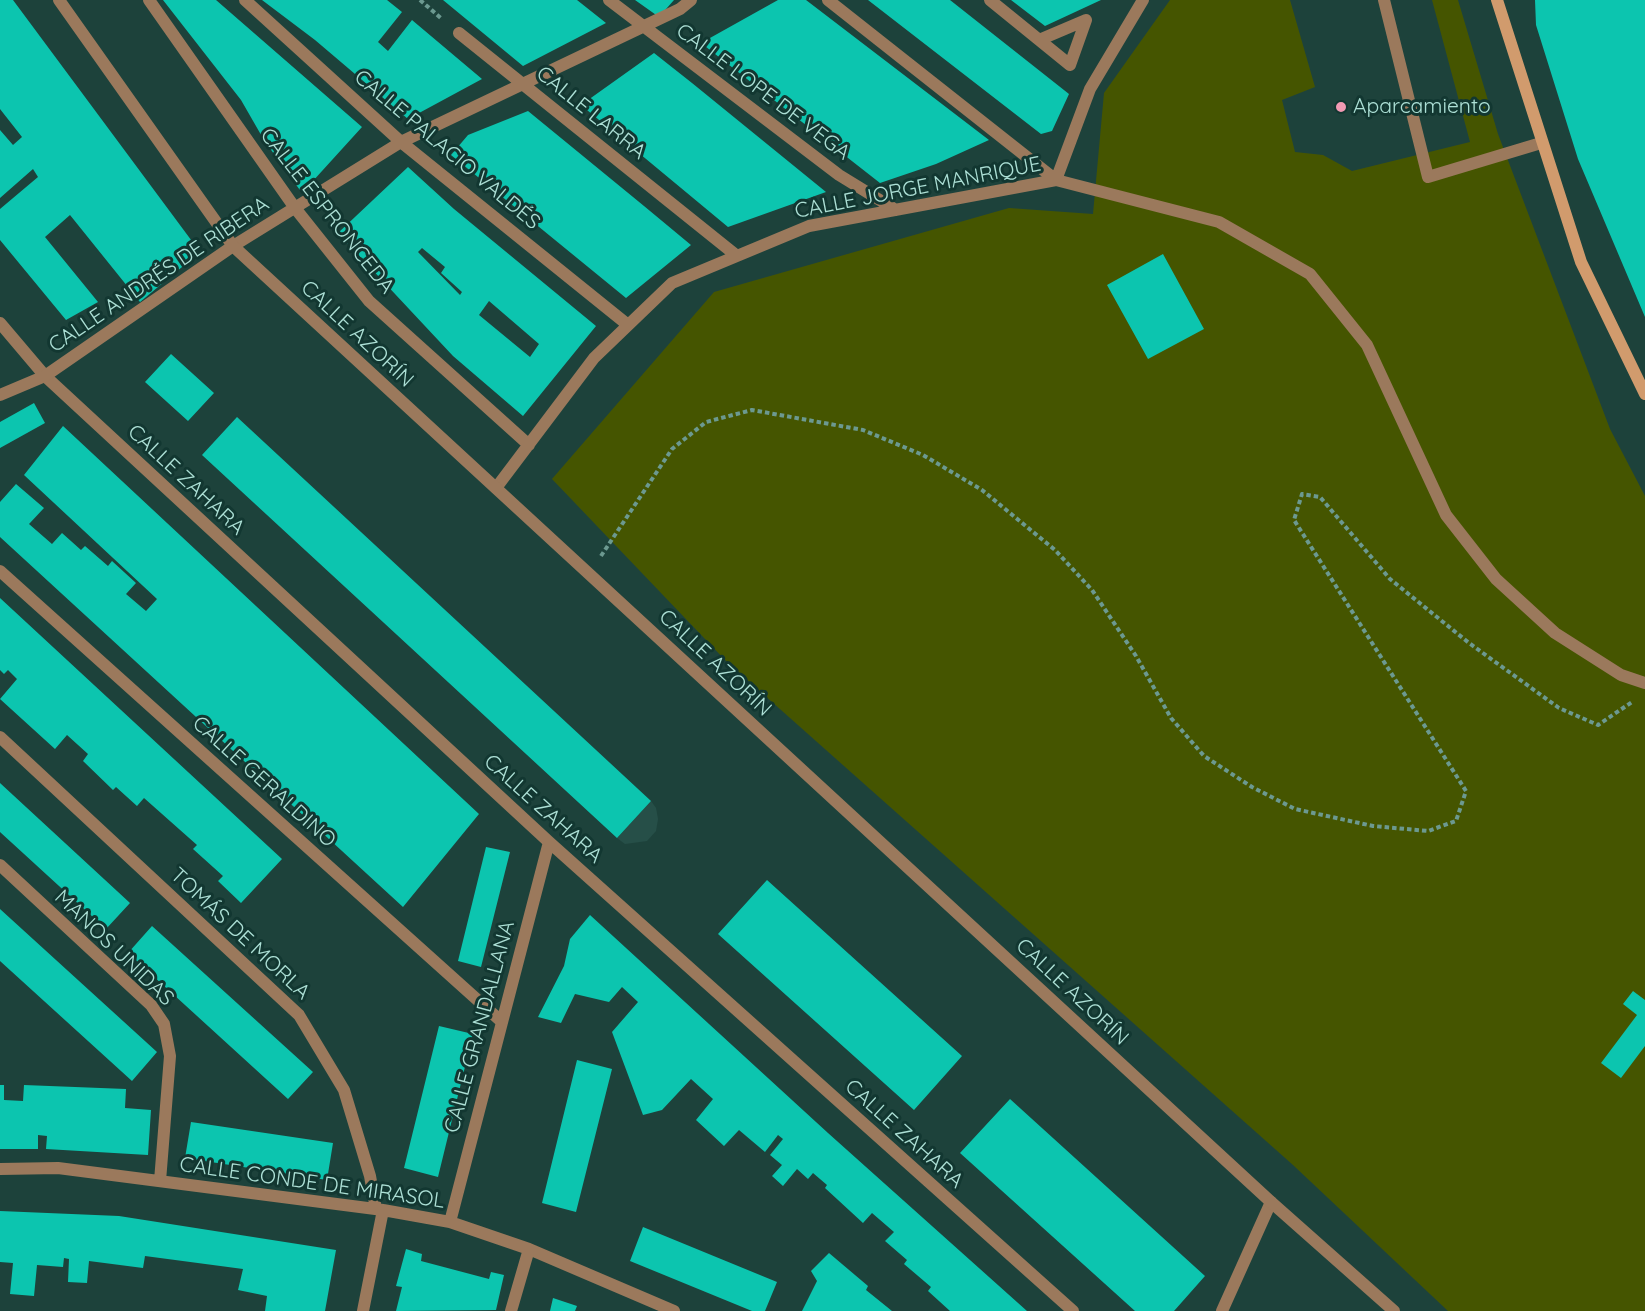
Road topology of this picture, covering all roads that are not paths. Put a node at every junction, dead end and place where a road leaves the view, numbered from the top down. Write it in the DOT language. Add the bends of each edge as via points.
graph roads {
  1 [pos="59,0"];
  2 [pos="149,0"];
  3 [pos="245,0"];
  4 [pos="609,0"];
  5 [pos="691,0"];
  6 [pos="828,0"];
  7 [pos="990,0"];
  8 [pos="1143,0"];
  9 [pos="1383,0"];
  10 [pos="1497,0"];
  11 [pos="644,25"];
  12 [pos="459,33"];
  13 [pos="1039,40"];
  14 [pos="521,82"];
  15 [pos="401,142"];
  16 [pos="1541,143"];
  17 [pos="1056,180"];
  18 [pos="295,208"];
  19 [pos="896,210"];
  20 [pos="233,246"];
  21 [pos="737,256"];
  22 [pos="0,323"];
  23 [pos="628,325"];
  24 [pos="45,376"];
  25 [pos="1645,394"];
  26 [pos="0,395"];
  27 [pos="529,445"];
  28 [pos="496,488"];
  29 [pos="0,571"];
  30 [pos="1645,683"];
  31 [pos="0,737"];
  32 [pos="549,842"];
  33 [pos="0,865"];
  34 [pos="502,1022"];
  35 [pos="0,1169"];
  36 [pos="160,1181"];
  37 [pos="1271,1202"];
  38 [pos="380,1210"];
  39 [pos="450,1222"];
  40 [pos="529,1249"];
  41 [pos="363,1311"];
  42 [pos="511,1311"];
  43 [pos="674,1311"];
  44 [pos="1073,1311"];
  45 [pos="1222,1311"];
  46 [pos="1394,1311"];
  1 -- 20 [label="street, CALLE AZORÍN"];
  2 -- 18 [label="street, CALLE ESPRONCEDA"];
  3 -- 15 [label="street, CALLE PALACIO VALDÉS"];
  4 -- 11 [label="street, CALLE LOPE DE VEGA"];
  5 -- 11 [label="street, CALLE ANDRÉS DE RIBERA" via="681,9"];
  6 -- 17 [label="street, CALLE JORGE MANRIQUE"];
  7 -- 13 [label="street"];
  8 -- 17 [label="street" via="1090,89"];
  9 -- 16 [label="street" via="1428,177"];
  10 -- 16 [label="main road"];
  11 -- 14 [label="street, CALLE ANDRÉS DE RIBERA"];
  11 -- 19 [label="street, CALLE LOPE DE VEGA" via="839,175"];
  12 -- 14 [label="street, CALLE LARRA"];
  14 -- 15 [label="street, CALLE ANDRÉS DE RIBERA"];
  14 -- 21 [label="street, CALLE LARRA"];
  15 -- 18 [label="street, CALLE ANDRÉS DE RIBERA"];
  15 -- 23 [label="street, CALLE PALACIO VALDÉS"];
  16 -- 25 [label="main road" via="1581,262"];
  17 -- 19 [label="street, CALLE JORGE MANRIQUE"];
  17 -- 30 [label="street, CALLE JORGE MANRIQUE" via="1219,222 1310,274 1367,345 1446,515 1496,579 1556,633 1621,675"];
  18 -- 20 [label="street, CALLE ANDRÉS DE RIBERA"];
  18 -- 27 [label="street, CALLE ESPRONCEDA" via="369,301"];
  19 -- 21 [label="street, CALLE JORGE MANRIQUE" via="809,226"];
  20 -- 24 [label="street, CALLE ANDRÉS DE RIBERA"];
  20 -- 28 [label="street, CALLE AZORÍN"];
  21 -- 23 [label="street, CALLE JORGE MANRIQUE" via="672,283"];
  22 -- 24 [label="street, CALLE ZAHARA"];
  23 -- 27 [label="street, CALLE JORGE MANRIQUE" via="594,358"];
  24 -- 26 [label="street, CALLE ANDRÉS DE RIBERA"];
  24 -- 32 [label="street, CALLE ZAHARA"];
  27 -- 28 [label="street, CALLE JORGE MANRIQUE"];
  28 -- 37 [label="street, CALLE AZORÍN"];
  29 -- 34 [label="street, CALLE GERALDINO"];
  31 -- 38 [label="street, TOMÁS DE MORLA" via="299,1015 344,1090"];
  32 -- 34 [label="street, CALLE GRANDALLANA"];
  32 -- 44 [label="street, CALLE ZAHARA"];
  33 -- 36 [label="street, MANOS UNIDAS" via="151,1005 164,1024 170,1056"];
  34 -- 39 [label="street, CALLE GRANDALLANA"];
  35 -- 36 [label="street, CALLE CONDE DE MIRASOL" via="58,1168"];
  36 -- 38 [label="street, CALLE CONDE DE MIRASOL"];
  37 -- 45 [label="street"];
  37 -- 46 [label="street, CALLE AZORÍN"];
  38 -- 39 [label="street, CALLE CONDE DE MIRASOL"];
  38 -- 41 [label="street"];
  39 -- 40 [label="street, CALLE CONDE DE MIRASOL"];
  40 -- 42 [label="street"];
  40 -- 43 [label="street, CALLE CONDE DE MIRASOL"];
}
